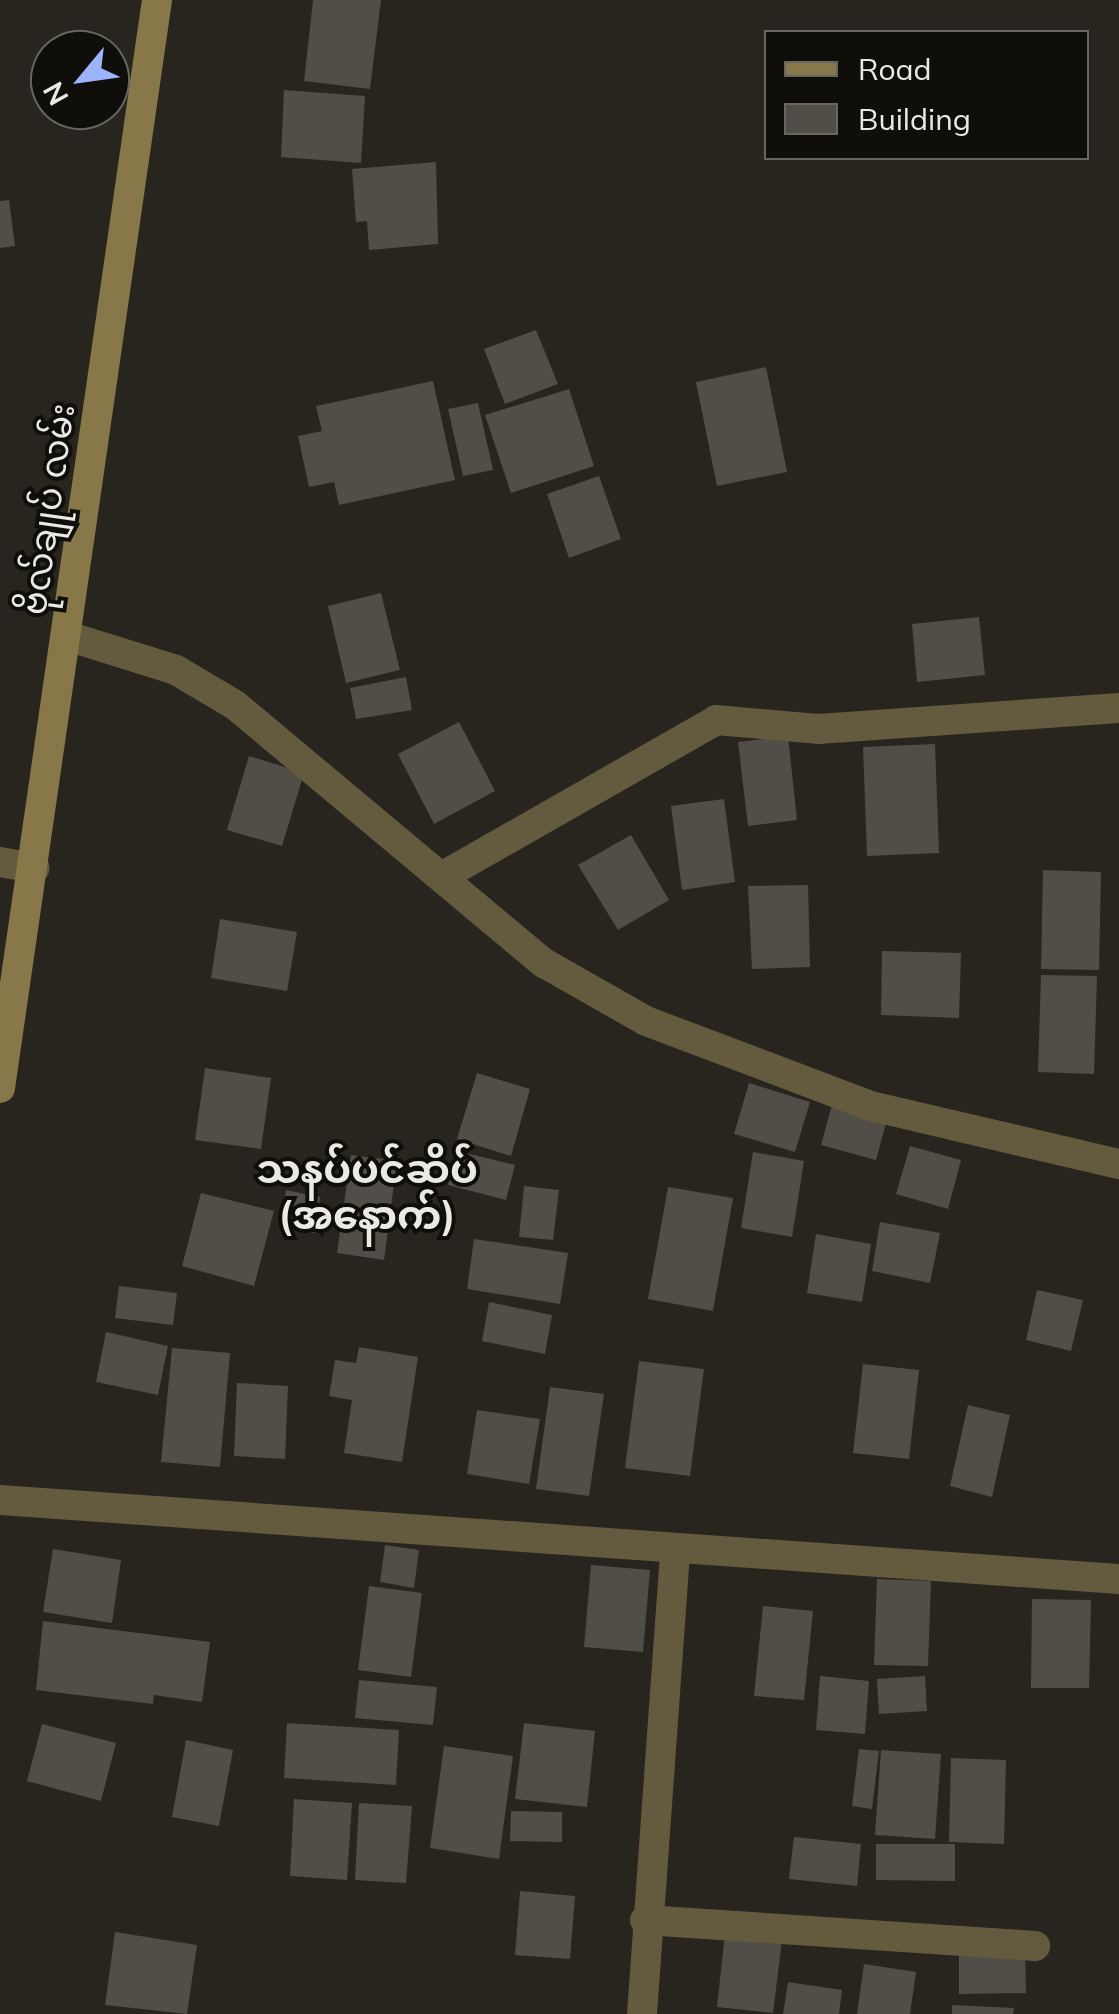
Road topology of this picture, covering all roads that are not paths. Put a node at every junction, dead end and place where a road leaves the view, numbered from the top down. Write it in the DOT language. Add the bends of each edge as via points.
graph roads {
  1 [pos="157,0"];
  2 [pos="68,636"];
  3 [pos="1119,708"];
  4 [pos="0,862"];
  5 [pos="34,868"];
  6 [pos="444,876"];
  7 [pos="0,1088"];
  8 [pos="1119,1164"];
  9 [pos="0,1500"];
  10 [pos="675,1548"];
  11 [pos="1119,1579"];
  12 [pos="645,1920"];
  13 [pos="1036,1946"];
  14 [pos="642,2014"];
  1 -- 2 [label="street, ဗိုလ်ချုပ် လမ်း"];
  2 -- 5 [label="street, ဗိုလ်ချုပ် လမ်း"];
  2 -- 6 [label="street" via="176,670 235,705"];
  3 -- 6 [label="street" via="818,729 716,720"];
  4 -- 5 [label="street"];
  5 -- 7 [label="street, ဗိုလ်ချုပ် လမ်း"];
  6 -- 8 [label="street" via="544,963 646,1021 871,1106"];
  9 -- 10 [label="street"];
  10 -- 11 [label="street"];
  10 -- 12 [label="street"];
  12 -- 13 [label="street"];
  12 -- 14 [label="street"];
}
